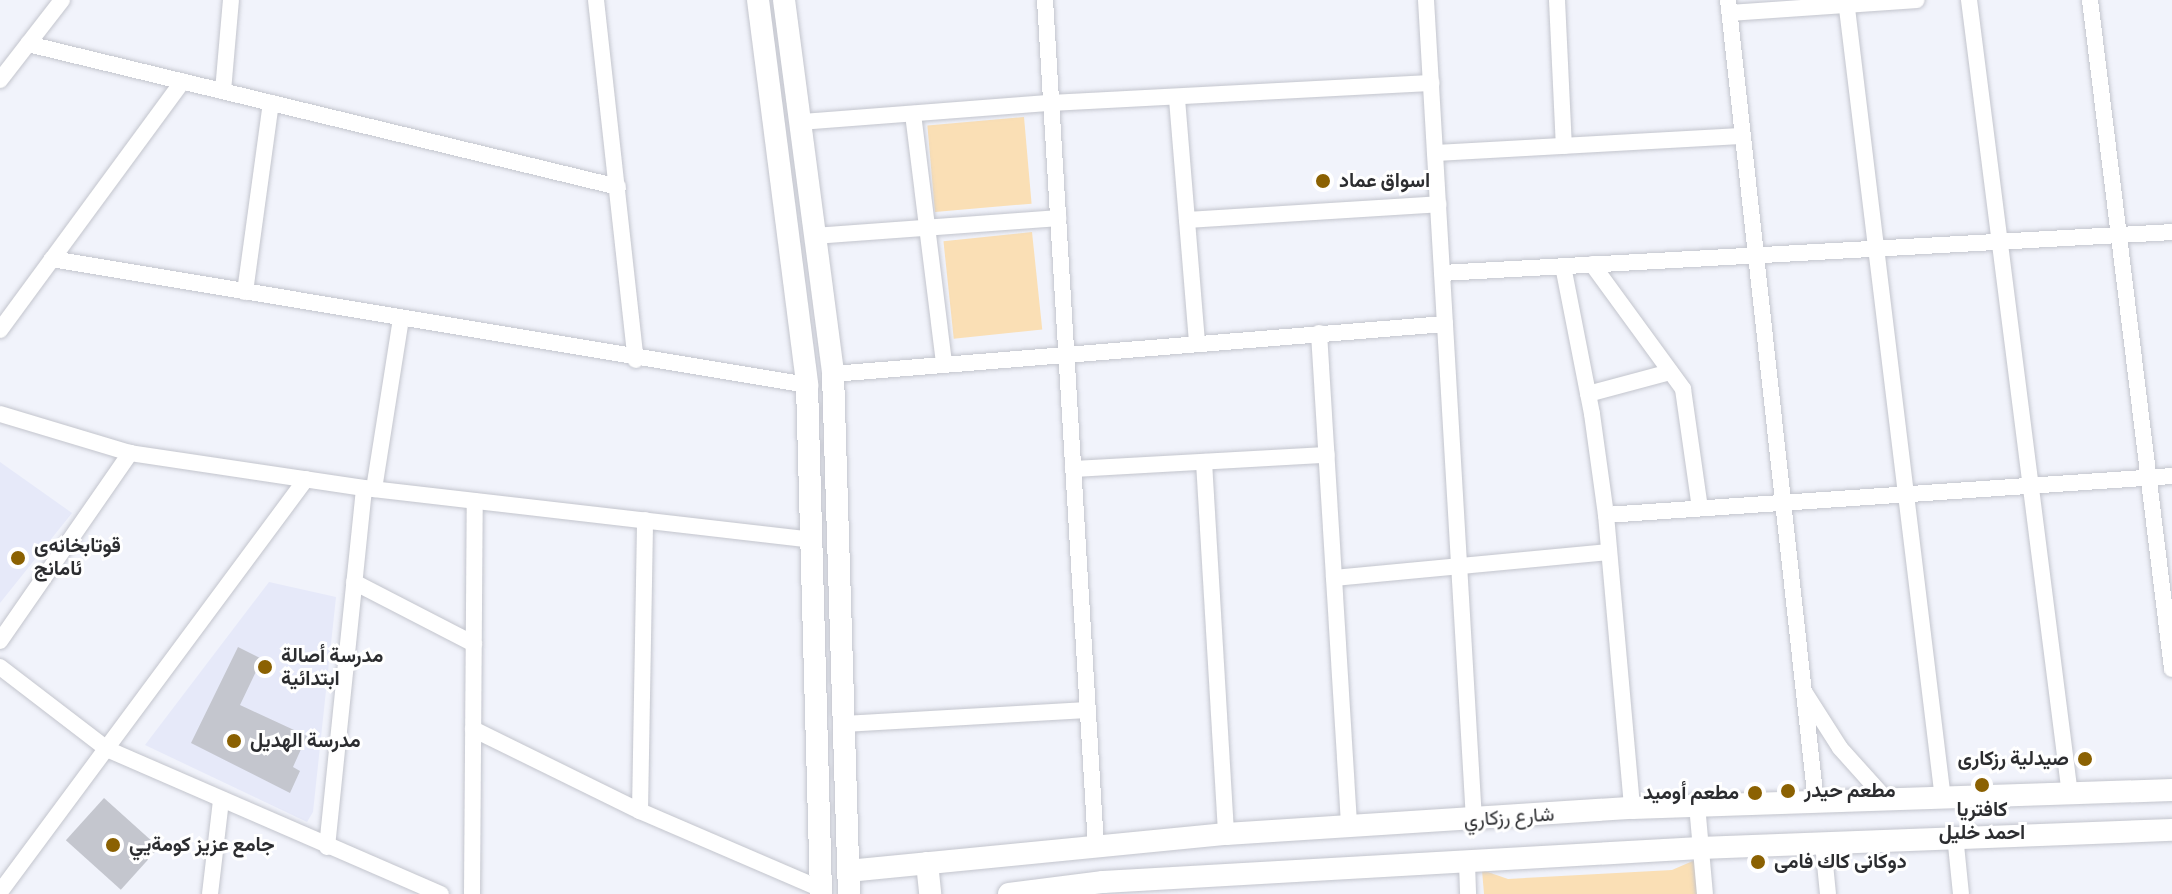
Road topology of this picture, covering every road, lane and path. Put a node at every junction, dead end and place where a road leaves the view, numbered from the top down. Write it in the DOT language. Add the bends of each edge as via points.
graph roads {
  1 [pos="62,0"];
  2 [pos="231,0"];
  3 [pos="596,0"];
  4 [pos="758,0"];
  5 [pos="784,0"];
  6 [pos="1045,0"];
  7 [pos="1426,0"];
  8 [pos="1557,0"];
  9 [pos="1917,0"];
  10 [pos="1969,0"];
  11 [pos="2090,0"];
  12 [pos="1846,2"];
  13 [pos="1729,6"];
  14 [pos="28,44"];
  15 [pos="0,80"];
  16 [pos="182,82"];
  17 [pos="1431,83"];
  18 [pos="223,91"];
  19 [pos="1177,99"];
  20 [pos="271,103"];
  21 [pos="1049,103"];
  22 [pos="913,114"];
  23 [pos="801,122"];
  24 [pos="1742,136"];
  25 [pos="1564,146"];
  26 [pos="1435,153"];
  27 [pos="618,187"];
  28 [pos="1438,204"];
  29 [pos="1058,218"];
  30 [pos="1187,220"];
  31 [pos="927,228"];
  32 [pos="2172,232"];
  33 [pos="2120,235"];
  34 [pos="815,236"];
  35 [pos="2000,242"];
  36 [pos="1875,249"];
  37 [pos="1754,255"];
  38 [pos="52,259"];
  39 [pos="1592,264"];
  40 [pos="1563,266"];
  41 [pos="1442,273"];
  42 [pos="245,292"];
  43 [pos="401,319"];
  44 [pos="1445,324"];
  45 [pos="0,330"];
  46 [pos="1319,333"];
  47 [pos="1197,342"];
  48 [pos="1066,351"];
  49 [pos="636,360"];
  50 [pos="944,363"];
  51 [pos="1670,372"];
  52 [pos="833,374"];
  53 [pos="807,385"];
  54 [pos="1588,394"];
  55 [pos="0,414"];
  56 [pos="130,453"];
  57 [pos="1327,455"];
  58 [pos="1204,462"];
  59 [pos="810,465"];
  60 [pos="837,465"];
  61 [pos="1073,469"];
  62 [pos="2172,476"];
  63 [pos="2147,478"];
  64 [pos="306,479"];
  65 [pos="2027,486"];
  66 [pos="369,488"];
  67 [pos="1904,494"];
  68 [pos="475,501"];
  69 [pos="1782,503"];
  70 [pos="1700,508"];
  71 [pos="1606,515"];
  72 [pos="645,520"];
  73 [pos="812,540"];
  74 [pos="1609,552"];
  75 [pos="1458,567"];
  76 [pos="1334,578"];
  77 [pos="354,582"];
  78 [pos="0,641"];
  79 [pos="474,644"];
  80 [pos="0,667"];
  81 [pos="2172,669"];
  82 [pos="1801,686"];
  83 [pos="1088,710"];
  84 [pos="843,724"];
  85 [pos="473,729"];
  86 [pos="107,749"];
  87 [pos="2172,790"];
  88 [pos="2070,795"];
  89 [pos="1886,799"];
  90 [pos="1943,799"];
  91 [pos="221,800"];
  92 [pos="1816,802"];
  93 [pos="1697,805"];
  94 [pos="1632,808"];
  95 [pos="640,811"];
  96 [pos="1474,821"];
  97 [pos="1349,827"];
  98 [pos="2172,830"];
  99 [pos="1226,834"];
  100 [pos="1955,835"];
  101 [pos="1823,844"];
  102 [pos="1096,846"];
  103 [pos="327,847"];
  104 [pos="1700,848"];
  105 [pos="927,863"];
  106 [pos="1467,863"];
  107 [pos="848,883"];
  108 [pos="1103,888"];
  109 [pos="821,891"];
  110 [pos="0,892"];
  111 [pos="210,894"];
  112 [pos="441,894"];
  113 [pos="472,894"];
  114 [pos="930,894"];
  115 [pos="1009,894"];
  116 [pos="1468,894"];
  117 [pos="1705,894"];
  118 [pos="1828,894"];
  119 [pos="1961,894"];
  1 -- 14 [label="street"];
  2 -- 18 [label="street"];
  3 -- 27 [label="street"];
  4 -- 53 [label="street"];
  5 -- 23 [label="street"];
  6 -- 21 [label="street"];
  7 -- 17 [label="street"];
  8 -- 25 [label="street"];
  9 -- 12 [label="street"];
  10 -- 35 [label="street"];
  11 -- 33 [label="street"];
  12 -- 13 [label="street"];
  12 -- 36 [label="street"];
  13 -- 24 [label="street"];
  14 -- 15 [label="street"];
  14 -- 16 [label="street"];
  16 -- 18 [label="street"];
  16 -- 38 [label="street"];
  17 -- 19 [label="street"];
  17 -- 26 [label="street"];
  18 -- 20 [label="street"];
  19 -- 21 [label="street"];
  19 -- 30 [label="street"];
  20 -- 27 [label="street"];
  20 -- 42 [label="street"];
  21 -- 22 [label="street"];
  21 -- 29 [label="street"];
  22 -- 23 [label="street"];
  22 -- 31 [label="street"];
  23 -- 34 [label="street"];
  24 -- 25 [label="street"];
  24 -- 37 [label="street"];
  25 -- 26 [label="street"];
  26 -- 28 [label="street"];
  27 -- 49 [label="street"];
  28 -- 30 [label="street"];
  28 -- 41 [label="street"];
  29 -- 31 [label="street"];
  29 -- 48 [label="street"];
  30 -- 47 [label="street"];
  31 -- 34 [label="street"];
  31 -- 50 [label="street"];
  32 -- 33 [label="street"];
  33 -- 35 [label="street"];
  33 -- 63 [label="street"];
  34 -- 52 [label="street"];
  35 -- 36 [label="street"];
  35 -- 65 [label="street"];
  36 -- 37 [label="street"];
  36 -- 67 [label="street"];
  37 -- 39 [label="street"];
  37 -- 69 [label="street"];
  38 -- 42 [label="street"];
  38 -- 45 [label="street"];
  39 -- 40 [label="street"];
  39 -- 51 [label="street"];
  40 -- 41 [label="street"];
  40 -- 54 [label="street"];
  41 -- 44 [label="street"];
  42 -- 43 [label="street"];
  43 -- 49 [label="street"];
  43 -- 66 [label="street"];
  44 -- 46 [label="street"];
  44 -- 75 [label="street"];
  46 -- 47 [label="street"];
  46 -- 57 [label="street"];
  47 -- 48 [label="street"];
  48 -- 50 [label="street"];
  48 -- 61 [label="street"];
  49 -- 53 [label="street"];
  50 -- 52 [label="street"];
  51 -- 54 [label="street"];
  51 -- 70 [label="street" via="1683,389"];
  52 -- 60 [label="street"];
  53 -- 59 [label="street"];
  54 -- 71 [label="street"];
  55 -- 56 [label="street"];
  56 -- 64 [label="street"];
  56 -- 78 [label="street"];
  57 -- 58 [label="street"];
  57 -- 76 [label="street"];
  58 -- 61 [label="street"];
  58 -- 99 [label="street"];
  59 -- 60 [label="street"];
  59 -- 73 [label="street"];
  60 -- 84 [label="street"];
  61 -- 83 [label="street"];
  62 -- 63 [label="street"];
  63 -- 65 [label="street"];
  63 -- 81 [label="street"];
  64 -- 66 [label="street"];
  64 -- 86 [label="street"];
  65 -- 67 [label="street"];
  65 -- 88 [label="street"];
  66 -- 68 [label="street"];
  66 -- 77 [label="street"];
  67 -- 69 [label="street"];
  67 -- 90 [label="street"];
  68 -- 72 [label="street"];
  68 -- 79 [label="street"];
  69 -- 70 [label="street"];
  69 -- 82 [label="street"];
  70 -- 71 [label="street"];
  71 -- 74 [label="street"];
  72 -- 73 [label="street"];
  72 -- 95 [label="street"];
  73 -- 109 [label="street"];
  74 -- 75 [label="street"];
  74 -- 94 [label="street"];
  75 -- 76 [label="street"];
  75 -- 96 [label="street"];
  76 -- 97 [label="street"];
  77 -- 79 [label="street"];
  77 -- 103 [label="street"];
  79 -- 85 [label="street"];
  80 -- 86 [label="street"];
  82 -- 89 [label="street" via="1840,748"];
  82 -- 92 [label="street"];
  83 -- 84 [label="street"];
  83 -- 102 [label="street"];
  84 -- 107 [label="street"];
  85 -- 95 [label="street"];
  85 -- 113 [label="street"];
  86 -- 91 [label="street"];
  86 -- 110 [label="street"];
  87 -- 88 [label="street, شارع رزكاري"];
  88 -- 90 [label="street, شارع رزكاري"];
  89 -- 90 [label="street, شارع رزكاري"];
  89 -- 92 [label="street, شارع رزكاري"];
  91 -- 103 [label="street"];
  91 -- 111 [label="street"];
  92 -- 93 [label="street, شارع رزكاري"];
  93 -- 94 [label="street, شارع رزكاري"];
  93 -- 104 [label="street"];
  94 -- 96 [label="street, شارع رزكاري"];
  95 -- 109 [label="street"];
  96 -- 97 [label="street, شارع رزكاري"];
  97 -- 99 [label="street, شارع رزكاري"];
  98 -- 100 [label="street, شارع رزكاري"];
  99 -- 102 [label="street, شارع رزكاري"];
  100 -- 101 [label="street, شارع رزكاري"];
  100 -- 119 [label="street"];
  101 -- 104 [label="street, شارع رزكاري"];
  101 -- 118 [label="street"];
  102 -- 105 [label="street, شارع رزكاري"];
  103 -- 112 [label="street"];
  104 -- 106 [label="street, شارع رزكاري"];
  104 -- 117 [label="street"];
  105 -- 107 [label="street, شارع رزكاري"];
  105 -- 114 [label="street"];
  106 -- 108 [label="street, شارع رزكاري"];
  106 -- 116 [label="street"];
  108 -- 115 [label="street, شارع رزكاري"];
}
